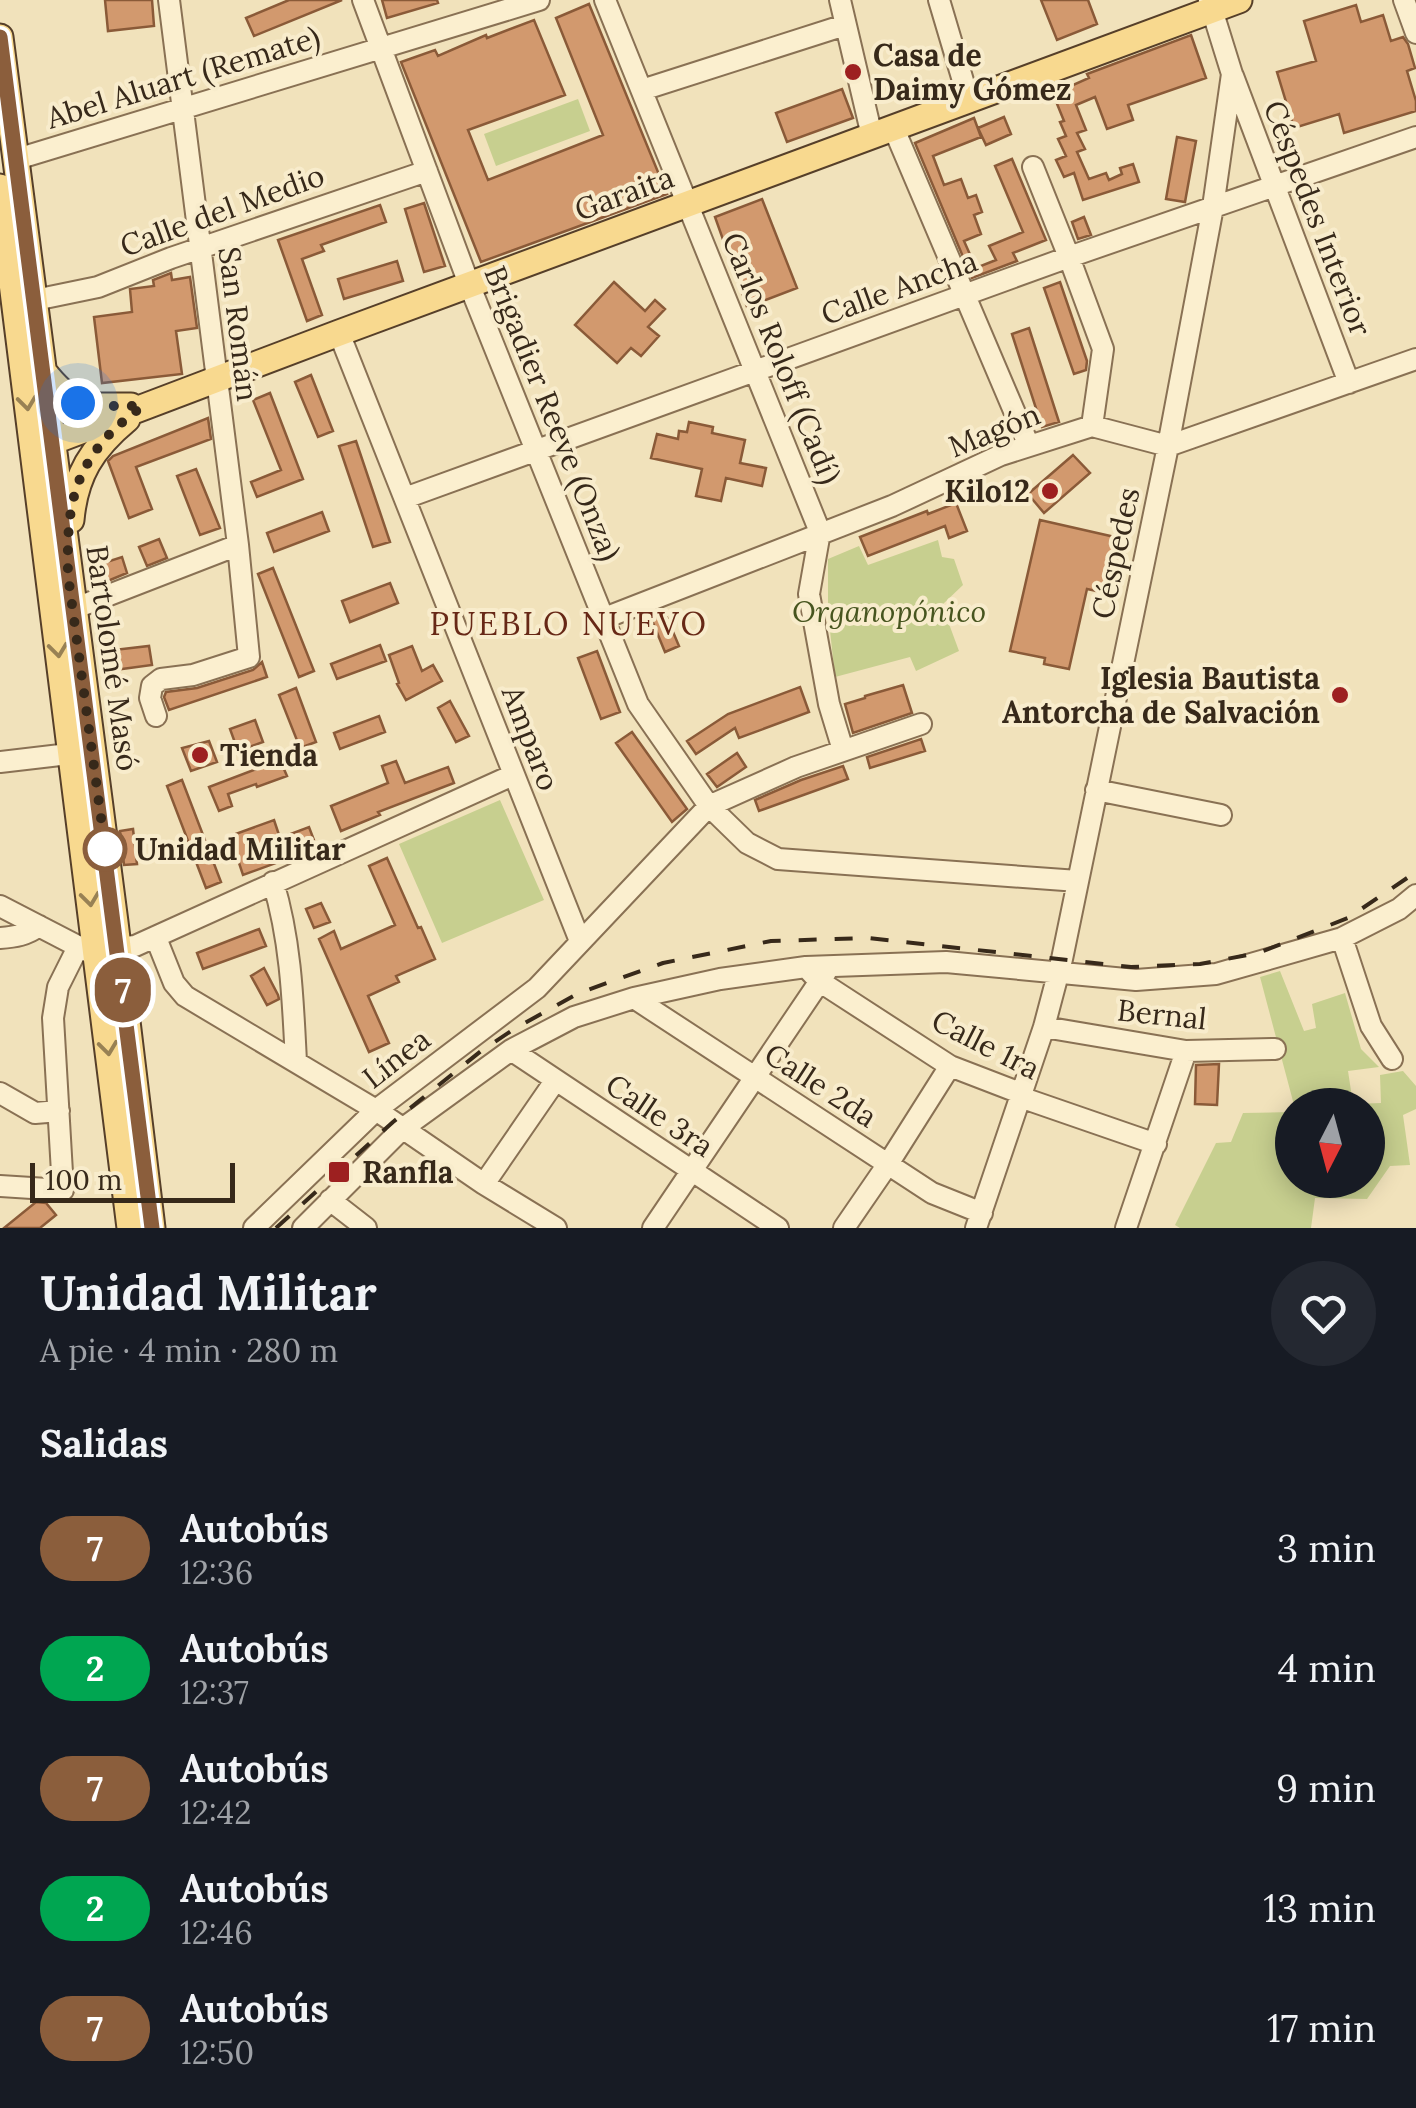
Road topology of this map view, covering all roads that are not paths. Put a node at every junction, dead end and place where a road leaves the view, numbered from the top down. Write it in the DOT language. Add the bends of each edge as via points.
graph roads {
  1 [pos="169,0"];
  2 [pos="363,0"];
  3 [pos="540,0"];
  4 [pos="606,0"];
  5 [pos="840,0"];
  6 [pos="940,0"];
  7 [pos="1239,0"];
  8 [pos="1404,0"];
  9 [pos="1210,5"];
  10 [pos="845,24"];
  11 [pos="1416,34"];
  12 [pos="0,37"];
  13 [pos="380,49"];
  14 [pos="1232,74"];
  15 [pos="642,90"];
  16 [pos="969,101"];
  17 [pos="182,109"];
  18 [pos="882,132"];
  19 [pos="1416,137"];
  20 [pos="17,159"];
  21 [pos="1033,167"];
  22 [pos="427,171"];
  23 [pos="0,187"];
  24 [pos="1274,187"];
  25 [pos="688,204"];
  26 [pos="1213,207"];
  27 [pos="199,248"];
  28 [pos="1070,257"];
  29 [pos="469,284"];
  30 [pos="965,295"];
  31 [pos="35,300"];
  32 [pos="339,333"];
  33 [pos="1416,359"];
  34 [pos="754,371"];
  35 [pos="44,372"];
  36 [pos="216,380"];
  37 [pos="1349,383"];
  38 [pos="142,406"];
  39 [pos="1092,426"];
  40 [pos="43,446"];
  41 [pos="1030,446"];
  42 [pos="1168,446"];
  43 [pos="536,451"];
  44 [pos="405,498"];
  45 [pos="820,532"];
  46 [pos="238,545"];
  47 [pos="68,575"];
  48 [pos="74,609"];
  49 [pos="602,619"];
  50 [pos="156,716"];
  51 [pos="922,724"];
  52 [pos="843,750"];
  53 [pos="82,752"];
  54 [pos="0,762"];
  55 [pos="512,775"];
  56 [pos="1096,790"];
  57 [pos="709,806"];
  58 [pos="1220,815"];
  59 [pos="1078,880"];
  60 [pos="273,882"];
  61 [pos="1416,895"];
  62 [pos="0,906"];
  63 [pos="39,926"];
  64 [pos="0,938"];
  65 [pos="156,938"];
  66 [pos="1342,938"];
  67 [pos="580,941"];
  68 [pos="98,949"];
  69 [pos="818,971"];
  70 [pos="1058,974"];
  71 [pos="634,998"];
  72 [pos="1044,1027"];
  73 [pos="1275,1049"];
  74 [pos="511,1050"];
  75 [pos="1186,1051"];
  76 [pos="1392,1059"];
  77 [pos="296,1062"];
  78 [pos="950,1066"];
  79 [pos="754,1078"];
  80 [pos="556,1082"];
  81 [pos="0,1093"];
  82 [pos="1020,1098"];
  83 [pos="376,1110"];
  84 [pos="59,1111"];
  85 [pos="402,1128"];
  86 [pos="1156,1144"];
  87 [pos="888,1164"];
  88 [pos="690,1171"];
  89 [pos="484,1184"];
  90 [pos="0,1186"];
  91 [pos="330,1200"];
  92 [pos="979,1220"];
  93 [pos="551,1227"];
  94 [pos="130,1228"];
  95 [pos="152,1228"];
  96 [pos="254,1228"];
  97 [pos="302,1228"];
  98 [pos="366,1228"];
  99 [pos="653,1228"];
  100 [pos="778,1228"];
  101 [pos="844,1228"];
  102 [pos="1126,1228"];
  1 -- 17 [label="street, San Román"];
  2 -- 13 [label="street, Brigadier Reeve (Onza)"];
  3 -- 13 [label="street, Abel Aluart (Remate)"];
  4 -- 15 [label="street, Carlos Roloff (Cadí)"];
  5 -- 10 [label="street"];
  6 -- 16 [label="street"];
  7 -- 9 [label="main road, Garaita"];
  8 -- 11 [label="street"];
  9 -- 14 [label="street, Céspedes"];
  9 -- 16 [label="main road, Garaita"];
  10 -- 15 [label="street"];
  10 -- 18 [label="street"];
  12 -- 20 [label="main road, Bartolomé Masó"];
  13 -- 17 [label="street, Abel Aluart (Remate)"];
  13 -- 22 [label="street, Brigadier Reeve (Onza)"];
  14 -- 24 [label="street, Céspedes Interior"];
  14 -- 26 [label="street, Céspedes"];
  15 -- 25 [label="street, Carlos Roloff (Cadí)"];
  16 -- 18 [label="main road, Garaita"];
  17 -- 20 [label="street, Abel Aluart (Remate)"];
  17 -- 27 [label="street, San Román"];
  18 -- 25 [label="main road, Garaita"];
  18 -- 30 [label="street"];
  19 -- 24 [label="street, Calle Ancha"];
  20 -- 31 [label="main road, Bartolomé Masó"];
  21 -- 28 [label="street"];
  22 -- 27 [label="street, Calle del Medio"];
  22 -- 29 [label="street, Brigadier Reeve (Onza)"];
  23 -- 40 [label="main road, Bartolomé Masó, one-way"];
  24 -- 26 [label="street, Calle Ancha"];
  24 -- 37 [label="street, Céspedes Interior"];
  25 -- 29 [label="main road, Garaita"];
  25 -- 34 [label="street, Carlos Roloff (Cadí)"];
  26 -- 28 [label="street, Calle Ancha"];
  26 -- 42 [label="street, Céspedes"];
  27 -- 31 [label="street, Calle del Medio" via="98,287"];
  27 -- 36 [label="street, San Román"];
  28 -- 30 [label="street, Calle Ancha"];
  28 -- 39 [label="street" via="1103,349"];
  29 -- 32 [label="main road, Garaita"];
  29 -- 43 [label="street, Brigadier Reeve (Onza)"];
  30 -- 34 [label="street, Calle Ancha"];
  30 -- 41 [label="street"];
  31 -- 35 [label="main road, Bartolomé Masó"];
  32 -- 36 [label="main road, Garaita"];
  32 -- 44 [label="street, Amparo"];
  33 -- 37 [label="street"];
  34 -- 43 [label="street, Calle Ancha"];
  34 -- 45 [label="street, Carlos Roloff (Cadí)"];
  35 -- 38 [label="main road" via="78,403"];
  35 -- 40 [label="main road, Bartolomé Masó"];
  36 -- 38 [label="main road, Garaita"];
  36 -- 46 [label="street, San Román"];
  37 -- 42 [label="street"];
  38 -- 40 [label="main road, Garaita"];
  38 -- 47 [label="main road" via="109,434 79,476"];
  39 -- 41 [label="street, Magón"];
  39 -- 42 [label="street"];
  40 -- 47 [label="main road, Bartolomé Masó"];
  40 -- 53 [label="main road, Bartolomé Masó, one-way"];
  41 -- 45 [label="street, Magón"];
  42 -- 56 [label="street, Céspedes"];
  43 -- 44 [label="street, Calle Ancha"];
  43 -- 49 [label="street, Brigadier Reeve (Onza)"];
  44 -- 55 [label="street, Amparo"];
  45 -- 49 [label="street, Magón"];
  45 -- 52 [label="street, Carlos Roloff (Cadí)" via="809,594"];
  46 -- 48 [label="street"];
  46 -- 50 [label="street, San Román" via="249,657 161,679 150,698"];
  47 -- 48 [label="main road, Bartolomé Masó"];
  48 -- 53 [label="main road, Bartolomé Masó"];
  49 -- 57 [label="street, Brigadier Reeve (Onza)" via="638,704"];
  51 -- 52 [label="street"];
  52 -- 57 [label="street"];
  53 -- 54 [label="street"];
  53 -- 68 [label="main road, Bartolomé Masó"];
  55 -- 60 [label="street"];
  55 -- 67 [label="street, Amparo"];
  56 -- 58 [label="street"];
  56 -- 59 [label="street, Céspedes"];
  57 -- 59 [label="street, Brigadier Reeve (Onza)" via="747,843 778,859"];
  57 -- 67 [label="street, Línea"];
  59 -- 70 [label="street, Céspedes"];
  60 -- 65 [label="street"];
  60 -- 77 [label="street" via="294,991"];
  61 -- 66 [label="street"];
  62 -- 63 [label="street"];
  63 -- 64 [label="street"];
  63 -- 68 [label="street"];
  65 -- 68 [label="street"];
  65 -- 77 [label="street" via="185,996"];
  66 -- 70 [label="street" via="1216,974 1136,980"];
  66 -- 76 [label="street" via="1371,1026"];
  67 -- 83 [label="street, Línea" via="537,988"];
  68 -- 84 [label="street" via="58,987 53,1018"];
  68 -- 94 [label="main road, Bartolomé Masó, one-way"];
  68 -- 95 [label="main road, Bartolomé Masó"];
  69 -- 70 [label="street" via="946,962"];
  69 -- 71 [label="street" via="720,978"];
  69 -- 78 [label="street, Calle 1ra"];
  69 -- 79 [label="street"];
  70 -- 72 [label="street, Céspedes"];
  71 -- 74 [label="street"];
  71 -- 79 [label="street, Calle 2da"];
  72 -- 75 [label="street, Bernal"];
  72 -- 82 [label="street, Céspedes"];
  73 -- 75 [label="street, Bernal"];
  74 -- 80 [label="street, Calle 3ra"];
  74 -- 85 [label="street"];
  75 -- 86 [label="street"];
  77 -- 83 [label="street"];
  78 -- 82 [label="street, Calle 1ra" via="1015,1090"];
  78 -- 87 [label="street"];
  79 -- 87 [label="street, Calle 2da"];
  79 -- 88 [label="street"];
  80 -- 88 [label="street, Calle 3ra"];
  80 -- 89 [label="street"];
  81 -- 84 [label="street" via="35,1114"];
  82 -- 86 [label="street, Calle 1ra"];
  82 -- 92 [label="street, Céspedes"];
  83 -- 85 [label="street"];
  83 -- 96 [label="street, Línea"];
  84 -- 90 [label="street" via="63,1190"];
  85 -- 89 [label="street"];
  85 -- 91 [label="street"];
  86 -- 102 [label="street"];
  87 -- 92 [label="street, Calle 2da"];
  87 -- 101 [label="street"];
  88 -- 99 [label="street"];
  88 -- 100 [label="street, Calle 3ra"];
  89 -- 93 [label="street"];
  91 -- 97 [label="street"];
  91 -- 98 [label="street"];
}
